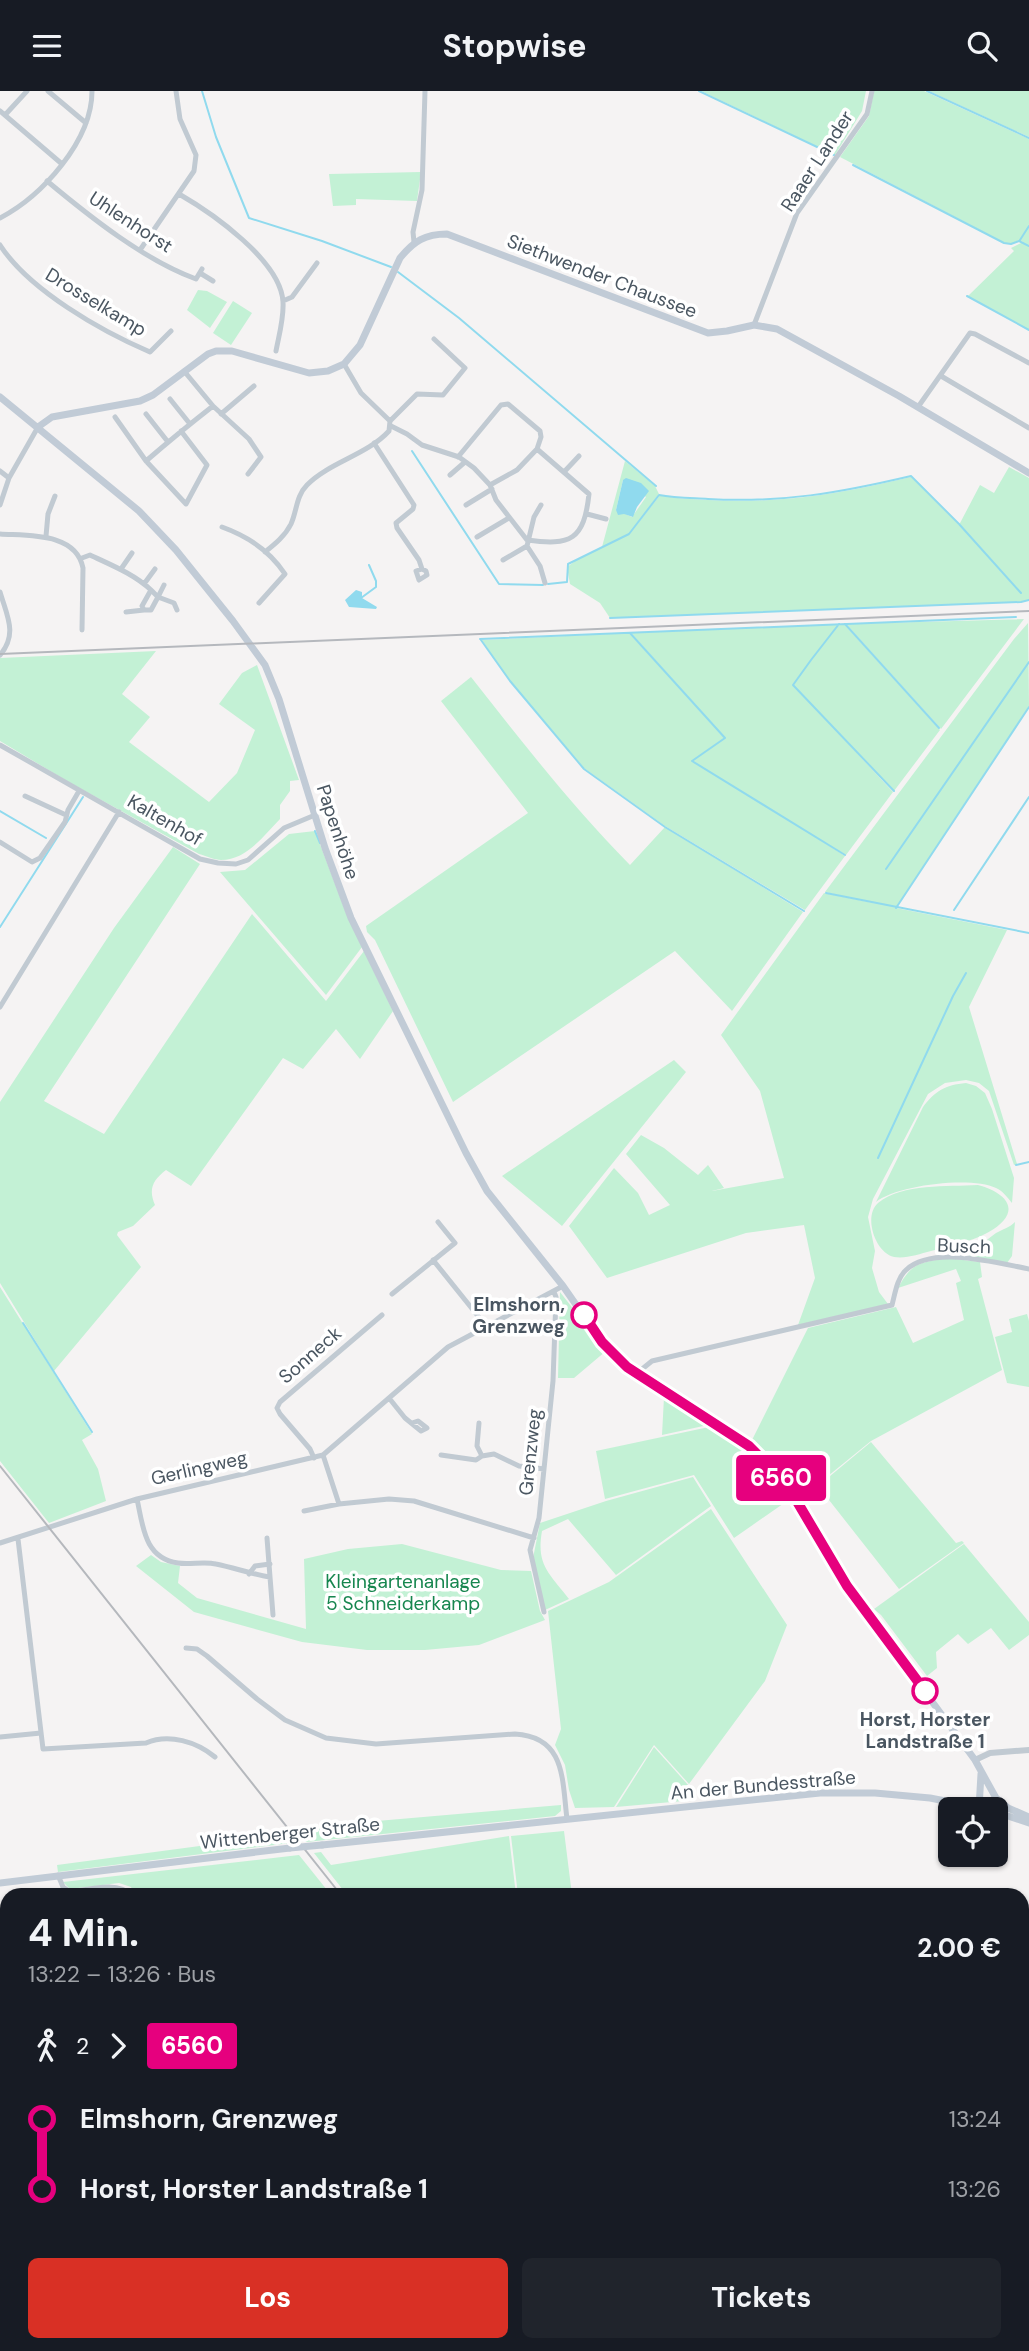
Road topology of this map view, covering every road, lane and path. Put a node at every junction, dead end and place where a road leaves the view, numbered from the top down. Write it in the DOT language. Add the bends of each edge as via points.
graph roads {
  1 [pos="27,91"];
  2 [pos="48,91"];
  3 [pos="92,91"];
  4 [pos="176,91"];
  5 [pos="425,91"];
  6 [pos="872,91"];
  7 [pos="3,113"];
  8 [pos="86,123"];
  9 [pos="62,163"];
  10 [pos="47,181"];
  11 [pos="179,194"];
  12 [pos="0,218"];
  13 [pos="414,242"];
  14 [pos="0,245"];
  15 [pos="140,250"];
  16 [pos="317,263"];
  17 [pos="213,281"];
  18 [pos="283,301"];
  19 [pos="754,325"];
  20 [pos="171,331"];
  21 [pos="434,339"];
  22 [pos="276,351"];
  23 [pos="1029,363"];
  24 [pos="344,364"];
  25 [pos="184,371"];
  26 [pos="941,376"];
  27 [pos="254,386"];
  28 [pos="0,397"];
  29 [pos="170,400"];
  30 [pos="213,406"];
  31 [pos="918,407"];
  32 [pos="146,414"];
  33 [pos="221,414"];
  34 [pos="115,417"];
  35 [pos="390,423"];
  36 [pos="190,424"];
  37 [pos="38,427"];
  38 [pos="1029,428"];
  39 [pos="181,431"];
  40 [pos="168,442"];
  41 [pos="374,443"];
  42 [pos="537,449"];
  43 [pos="579,456"];
  44 [pos="458,457"];
  45 [pos="146,461"];
  46 [pos="465,462"];
  47 [pos="0,471"];
  48 [pos="564,473"];
  49 [pos="1029,473"];
  50 [pos="248,474"];
  51 [pos="450,475"];
  52 [pos="9,478"];
  53 [pos="491,487"];
  54 [pos="55,496"];
  55 [pos="0,505"];
  56 [pos="466,505"];
  57 [pos="541,505"];
  58 [pos="587,514"];
  59 [pos="509,518"];
  60 [pos="606,519"];
  61 [pos="222,527"];
  62 [pos="0,534"];
  63 [pos="46,536"];
  64 [pos="477,537"];
  65 [pos="527,543"];
  66 [pos="265,552"];
  67 [pos="132,553"];
  68 [pos="82,558"];
  69 [pos="503,560"];
  70 [pos="121,569"];
  71 [pos="155,569"];
  72 [pos="422,569"];
  73 [pos="545,583"];
  74 [pos="144,584"];
  75 [pos="164,586"];
  76 [pos="151,590"];
  77 [pos="0,592"];
  78 [pos="158,597"];
  79 [pos="259,603"];
  80 [pos="144,610"];
  81 [pos="177,611"];
  82 [pos="126,612"];
  83 [pos="82,630"];
  84 [pos="0,655"];
  85 [pos="0,745"];
  86 [pos="79,791"];
  87 [pos="25,796"];
  88 [pos="119,812"];
  89 [pos="66,815"];
  90 [pos="315,815"];
  91 [pos="0,842"];
  92 [pos="0,1007"];
  93 [pos="438,1222"];
  94 [pos="433,1260"];
  95 [pos="1029,1269"];
  96 [pos="563,1286"];
  97 [pos="554,1292"];
  98 [pos="392,1294"];
  99 [pos="382,1315"];
  100 [pos="486,1326"];
  101 [pos="636,1374"];
  102 [pos="389,1398"];
  103 [pos="412,1423"];
  104 [pos="479,1423"];
  105 [pos="323,1455"];
  106 [pos="441,1455"];
  107 [pos="482,1456"];
  108 [pos="314,1458"];
  109 [pos="544,1469"];
  110 [pos="137,1499"];
  111 [pos="339,1504"];
  112 [pos="304,1511"];
  113 [pos="267,1538"];
  114 [pos="534,1538"];
  115 [pos="18,1539"];
  116 [pos="0,1543"];
  117 [pos="270,1564"];
  118 [pos="249,1574"];
  119 [pos="270,1577"];
  120 [pos="544,1612"];
  121 [pos="273,1615"];
  122 [pos="186,1648"];
  123 [pos="41,1733"];
  124 [pos="0,1737"];
  125 [pos="1029,1750"];
  126 [pos="215,1757"];
  127 [pos="975,1760"];
  128 [pos="981,1773"];
  129 [pos="982,1797"];
  130 [pos="938,1801"];
  131 [pos="1008,1816"];
  132 [pos="583,1817"];
  133 [pos="1029,1817"];
  134 [pos="567,1819"];
  135 [pos="1029,1823"];
  136 [pos="58,1874"];
  137 [pos="0,1883"];
  138 [pos="65,1888"];
  1 -- 7 [label="street"];
  2 -- 8 [label="street"];
  3 -- 8 [label="street"];
  4 -- 11 [label="street" via="180,119 196,155 194,171"];
  5 -- 13 [label="street" via="422,190"];
  6 -- 19 [label="street, Raaer Lander" via="867,114 797,213"];
  7 -- 9 [label="street"];
  8 -- 9 [label="street"];
  9 -- 10 [label="street"];
  10 -- 12 [label="street"];
  10 -- 15 [label="street, Uhlenhorst"];
  11 -- 15 [label="street"];
  11 -- 18 [label="street" via="258,254 275,274"];
  13 -- 19 [label="main road, Siethwender Chaussee" via="433,234 447,235 708,333"];
  13 -- 24 [label="main road" via="400,258 360,345"];
  14 -- 20 [label="street, Drosselkamp" via="31,282 128,343 150,352"];
  15 -- 17 [label="street, Uhlenhorst" via="188,277 196,279 201,271"];
  16 -- 18 [label="street" via="292,297"];
  18 -- 22 [label="street"];
  19 -- 31 [label="main road, Siethwender Chaussee" via="777,329"];
  21 -- 35 [label="street" via="466,368 443,395 417,394"];
  23 -- 26 [label="street" via="970,333"];
  24 -- 25 [label="main road" via="309,373 232,351 216,351"];
  24 -- 35 [label="street" via="361,393"];
  25 -- 30 [label="street"];
  25 -- 37 [label="main road" via="140,401 52,417"];
  26 -- 31 [label="street"];
  26 -- 38 [label="street"];
  27 -- 33 [label="street"];
  28 -- 37 [label="main road, Papenhöhe"];
  29 -- 36 [label="street"];
  30 -- 33 [label="street"];
  30 -- 36 [label="street"];
  31 -- 49 [label="main road, Siethwender Chaussee"];
  32 -- 40 [label="street"];
  33 -- 50 [label="street" via="261,457"];
  34 -- 45 [label="street"];
  35 -- 41 [label="street" via="384,437"];
  35 -- 44 [label="street" via="422,445"];
  36 -- 39 [label="street"];
  37 -- 52 [label="street"];
  37 -- 90 [label="main road, Papenhöhe" via="139,510 251,643 279,699"];
  39 -- 40 [label="street"];
  39 -- 45 [label="street" via="206,465 186,504"];
  40 -- 45 [label="street"];
  41 -- 66 [label="street" via="306,485 284,536"];
  41 -- 72 [label="street" via="414,505 396,523"];
  42 -- 44 [label="street" via="540,431 508,404 501,405"];
  42 -- 48 [label="street"];
  42 -- 53 [label="street"];
  43 -- 48 [label="street"];
  44 -- 46 [label="street"];
  46 -- 51 [label="street"];
  46 -- 53 [label="street"];
  47 -- 52 [label="street"];
  48 -- 58 [label="street" via="589,494"];
  52 -- 55 [label="street"];
  53 -- 56 [label="street"];
  53 -- 59 [label="street"];
  54 -- 63 [label="street"];
  57 -- 65 [label="street"];
  58 -- 60 [label="street"];
  58 -- 65 [label="street" via="573,537 556,543"];
  59 -- 64 [label="street"];
  59 -- 65 [label="street"];
  61 -- 66 [label="street"];
  62 -- 63 [label="street"];
  63 -- 68 [label="street"];
  65 -- 69 [label="street"];
  65 -- 73 [label="street"];
  66 -- 79 [label="street" via="287,576"];
  67 -- 70 [label="street"];
  68 -- 70 [label="street" via="90,555"];
  68 -- 83 [label="street"];
  70 -- 74 [label="street"];
  71 -- 74 [label="street"];
  74 -- 76 [label="street"];
  75 -- 78 [label="street"];
  76 -- 78 [label="street"];
  76 -- 80 [label="street"];
  77 -- 84 [label="street" via="11,631"];
  78 -- 80 [label="street" via="151,610"];
  78 -- 81 [label="street" via="174,603"];
  80 -- 82 [label="street"];
  85 -- 86 [label="street, Kaltenhof"];
  86 -- 88 [label="street, Kaltenhof"];
  86 -- 89 [label="street"];
  87 -- 89 [label="street"];
  88 -- 90 [label="street, Kaltenhof" via="200,859 236,864 248,860 284,828"];
  88 -- 92 [label="street"];
  89 -- 91 [label="street" via="36,861"];
  90 -- 96 [label="main road, Papenhöhe" via="351,918 473,1167 511,1224"];
  93 -- 94 [label="street" via="455,1243"];
  94 -- 98 [label="street"];
  94 -- 100 [label="street"];
  95 -- 101 [label="street, Busch" via="947,1257 918,1262 905,1271 892,1305 652,1361"];
  96 -- 97 [label="street, Gerlingweg"];
  96 -- 101 [label="main road, Papenhöhe" via="602,1342"];
  97 -- 100 [label="street, Gerlingweg"];
  97 -- 109 [label="street, Grenzweg" via="553,1381"];
  99 -- 108 [label="street, Sonneck" via="277,1408"];
  100 -- 102 [label="street, Gerlingweg" via="449,1347"];
  101 -- 127 [label="main road, Papenhöhe" via="749,1446 778,1475 847,1586"];
  102 -- 103 [label="street"];
  102 -- 105 [label="street, Gerlingweg"];
  104 -- 107 [label="street" via="477,1445"];
  105 -- 108 [label="street, Gerlingweg"];
  105 -- 111 [label="street"];
  106 -- 107 [label="street" via="476,1460"];
  107 -- 109 [label="street" via="494,1454 519,1466"];
  108 -- 110 [label="street, Gerlingweg"];
  109 -- 114 [label="street, Grenzweg"];
  110 -- 115 [label="street, Gerlingweg"];
  110 -- 118 [label="street" via="148,1544 163,1559 214,1563"];
  111 -- 112 [label="street"];
  111 -- 114 [label="street" via="414,1501"];
  113 -- 117 [label="street"];
  114 -- 120 [label="street, Grenzweg" via="530,1556"];
  115 -- 116 [label="street, Gerlingweg"];
  115 -- 123 [label="street"];
  117 -- 118 [label="street" via="255,1566"];
  117 -- 119 [label="street"];
  118 -- 119 [label="street"];
  119 -- 121 [label="street"];
  122 -- 134 [label="street" via="207,1656 285,1720 326,1738 376,1744 515,1734 535,1737 558,1759"];
  123 -- 124 [label="street"];
  123 -- 126 [label="street" via="43,1749 170,1739 198,1745"];
  125 -- 127 [label="street" via="990,1753"];
  127 -- 128 [label="main road, Papenhöhe"];
  128 -- 129 [label="main road"];
  128 -- 133 [label="main road, Papenhöhe" via="996,1798"];
  130 -- 132 [label="main road, An der Bundesstraße" via="875,1793 820,1793"];
  131 -- 135 [label="main road"];
  132 -- 134 [label="main road, Wittenberger Straße"];
  134 -- 136 [label="main road, Wittenberger Straße, bridge"];
  136 -- 137 [label="main road, Wittenberger Straße"];
  136 -- 138 [label="street"];
}
